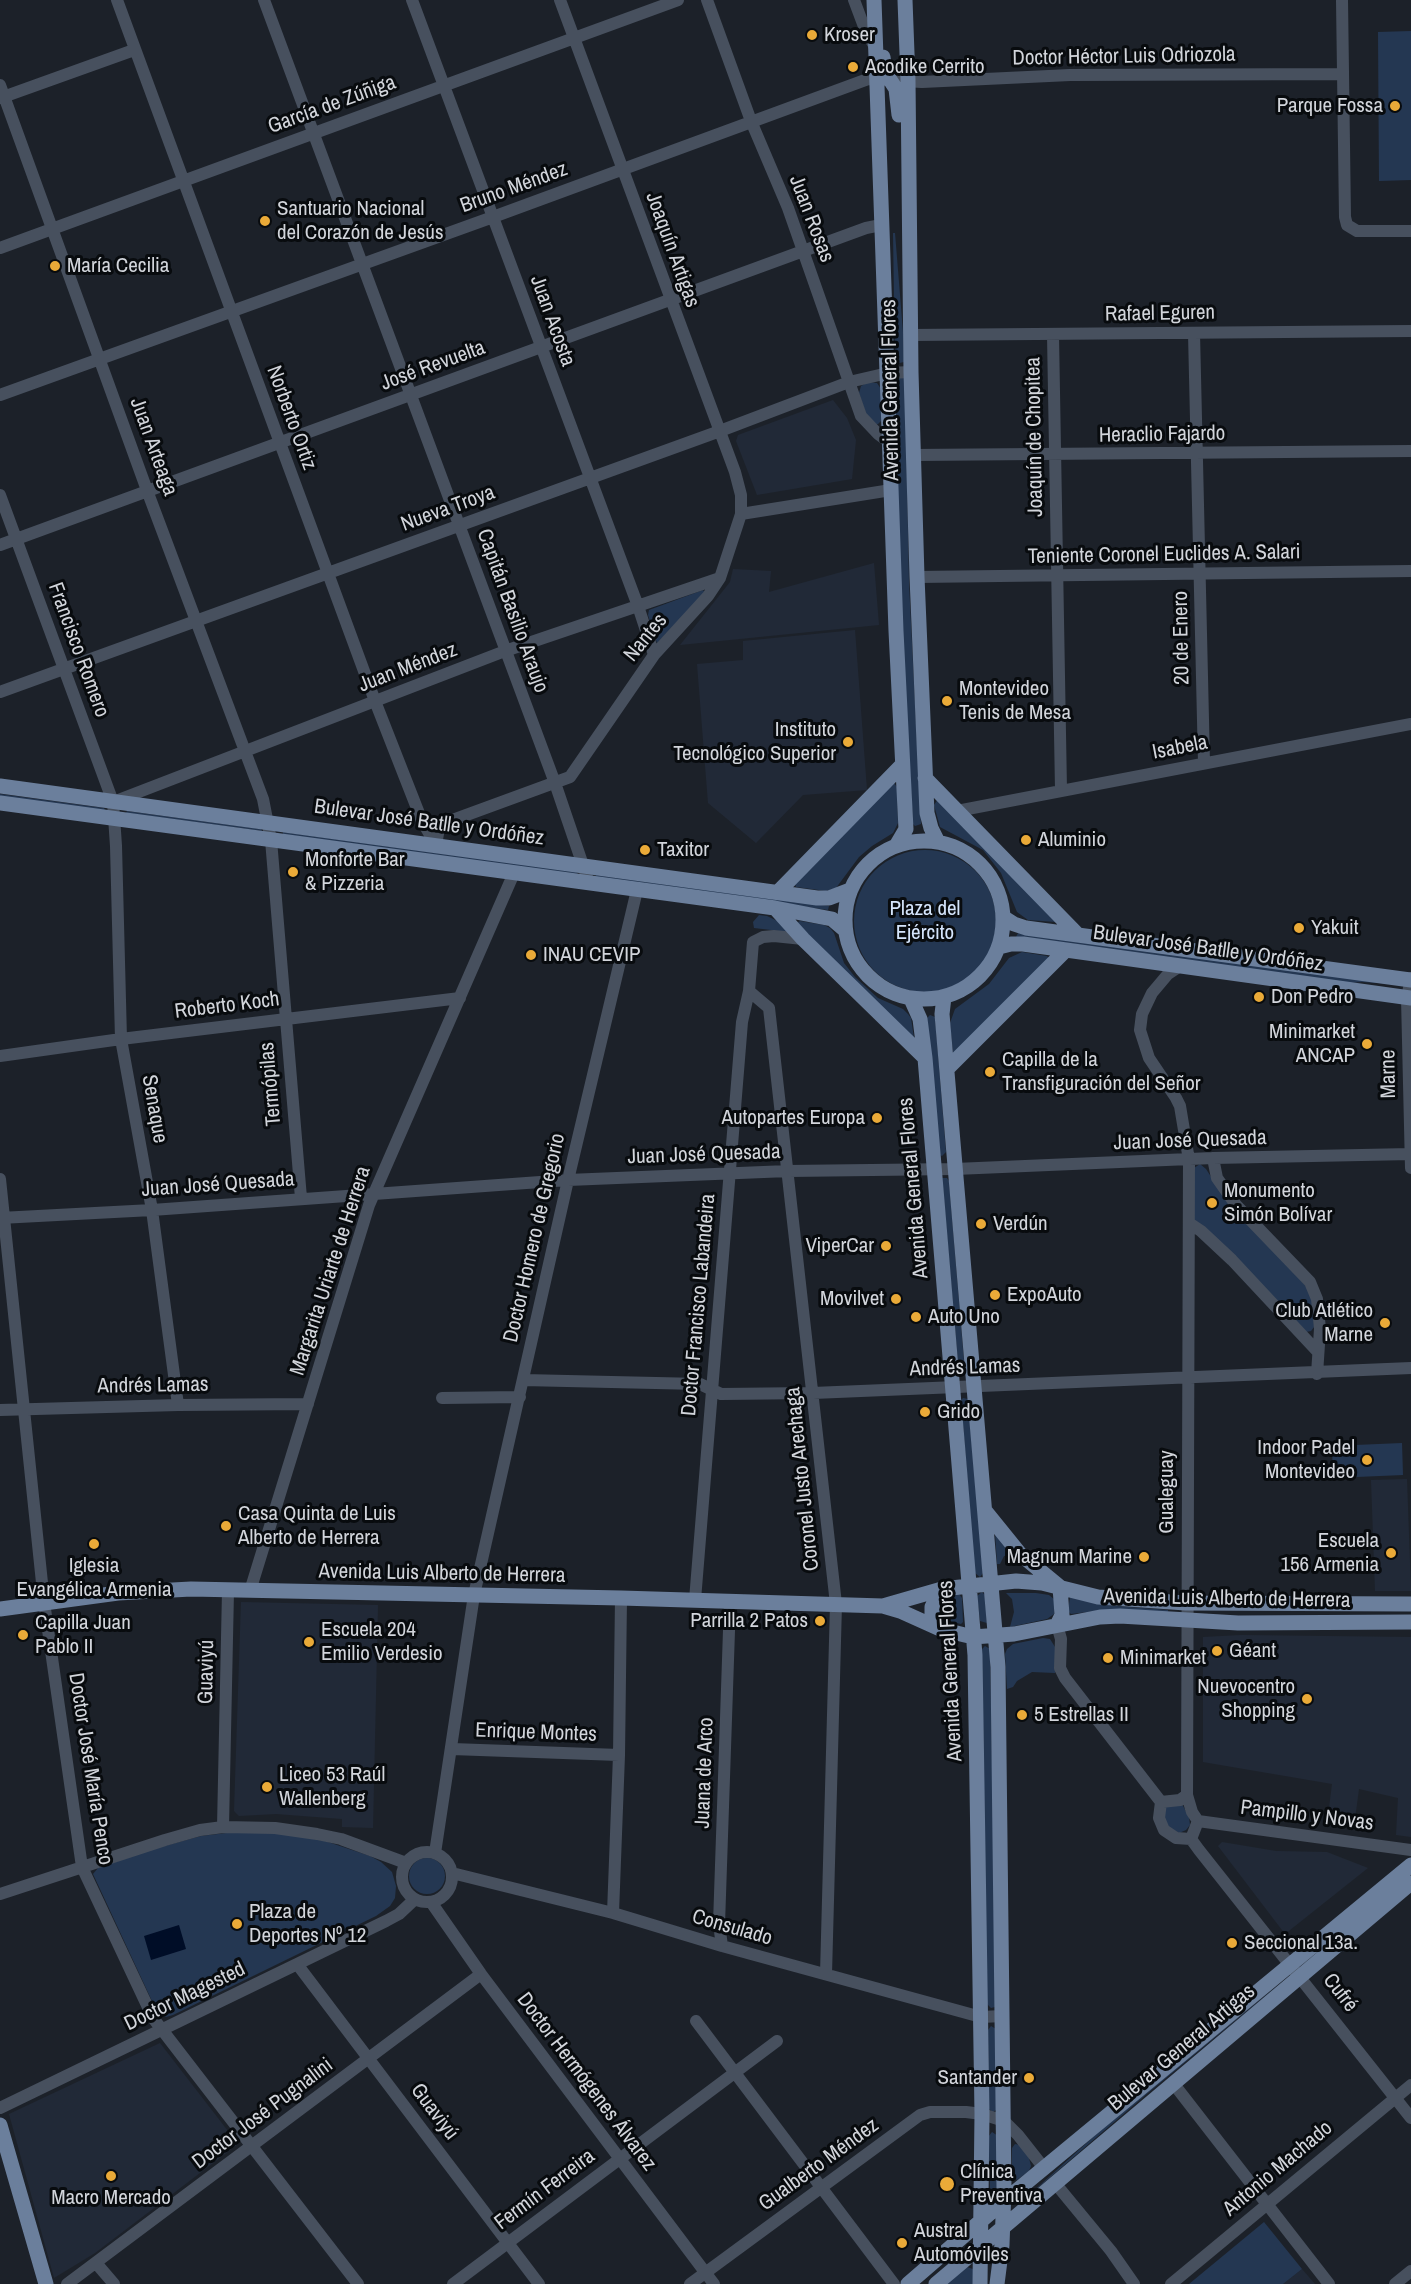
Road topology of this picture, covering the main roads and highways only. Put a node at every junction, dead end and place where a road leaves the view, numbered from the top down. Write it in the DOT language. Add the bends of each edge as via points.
graph roads {
  1 [pos="874,0"];
  2 [pos="905,0"];
  3 [pos="874,19"];
  4 [pos="884,79"];
  5 [pos="908,171"];
  6 [pos="902,765"];
  7 [pos="926,778"];
  8 [pos="0,786"];
  9 [pos="0,803"];
  10 [pos="938,842"];
  11 [pos="896,846"];
  12 [pos="850,890"];
  13 [pos="778,892"];
  14 [pos="775,908"];
  15 [pos="1003,917"];
  16 [pos="845,930"];
  17 [pos="1078,935"];
  18 [pos="999,947"];
  19 [pos="1066,950"];
  20 [pos="1410,979"];
  21 [pos="944,997"];
  22 [pos="1409,998"];
  23 [pos="911,999"];
  24 [pos="925,1058"];
  25 [pos="947,1069"];
  26 [pos="985,1510"];
  27 [pos="992,1584"];
  28 [pos="969,1586"];
  29 [pos="1060,1587"];
  30 [pos="942,1589"];
  31 [pos="1411,1604"];
  32 [pos="884,1606"];
  33 [pos="0,1609"];
  34 [pos="1411,1622"];
  35 [pos="1057,1625"];
  36 [pos="938,1628"];
  37 [pos="996,1635"];
  38 [pos="974,1637"];
  39 [pos="1411,1865"];
  40 [pos="1411,1883"];
  41 [pos="1296,1970"];
  42 [pos="0,2125"];
  43 [pos="1058,2156"];
  44 [pos="1003,2215"];
  45 [pos="980,2234"];
  46 [pos="46,2284"];
  47 [pos="908,2284"];
  48 [pos="924,2284"];
  49 [pos="936,2284"];
  50 [pos="980,2284"];
  51 [pos="997,2284"];
  1 -- 3 [label="main road, Avenida General Flores"];
  2 -- 5 [label="main road, Avenida General Flores"];
  3 -- 4 [label="main road, Avenida General Flores" via="875,47"];
  3 -- 4 [label="main road" via="881,34"];
  4 -- 5 [label="main road" via="896,89 900,152"];
  4 -- 6 [label="main road, Avenida General Flores" via="881,225"];
  5 -- 7 [label="main road, Avenida General Flores" via="913,455"];
  6 -- 11 [label="main road, Avenida General Flores" via="906,828"];
  6 -- 13 [label="main road"];
  7 -- 10 [label="main road, Avenida General Flores" via="927,813"];
  7 -- 17 [label="main road, Bulevar José Batlle y Ordóñez"];
  8 -- 13 [label="main road, Bulevar José Batlle y Ordóñez"];
  9 -- 14 [label="main road, Bulevar José Batlle y Ordóñez"];
  10 -- 11 [label="main road"];
  10 -- 15 [label="main road" via="960,850 980,864 999,893"];
  11 -- 12 [label="main road" via="869,863"];
  12 -- 13 [label="main road, Bulevar José Batlle y Ordóñez" via="829,898"];
  12 -- 16 [label="main road"];
  14 -- 16 [label="main road, Bulevar José Batlle y Ordóñez" via="832,920"];
  14 -- 24 [label="main road"];
  15 -- 17 [label="main road, Bulevar José Batlle y Ordóñez" via="1026,928"];
  15 -- 18 [label="main road"];
  16 -- 23 [label="main road" via="851,952 871,980"];
  17 -- 20 [label="main road, Bulevar José Batlle y Ordóñez"];
  18 -- 19 [label="main road, Bulevar José Batlle y Ordóñez" via="1023,944"];
  18 -- 21 [label="main road" via="981,975"];
  19 -- 22 [label="main road, Bulevar José Batlle y Ordóñez"];
  19 -- 25 [label="main road"];
  21 -- 23 [label="main road"];
  21 -- 25 [label="main road, Avenida General Flores"];
  23 -- 24 [label="main road, Avenida General Flores" via="920,1019"];
  24 -- 28 [label="main road, Avenida General Flores"];
  25 -- 26 [label="main road, Avenida General Flores"];
  26 -- 27 [label="main road, Avenida General Flores"];
  26 -- 29 [label="main road, Avenida Luis Alberto de Herrera" via="1020,1554"];
  27 -- 28 [label="main road, Avenida Luis Alberto de Herrera"];
  27 -- 29 [label="main road, Avenida Luis Alberto de Herrera" via="1023,1582"];
  27 -- 37 [label="main road, Avenida General Flores"];
  28 -- 30 [label="main road, Avenida Luis Alberto de Herrera"];
  28 -- 38 [label="main road, Avenida General Flores"];
  29 -- 31 [label="main road, Avenida Luis Alberto de Herrera" via="1098,1597 1186,1603"];
  29 -- 35 [label="main road" via="1062,1615"];
  30 -- 32 [label="main road, Avenida Luis Alberto de Herrera"];
  30 -- 36 [label="main road" via="932,1607"];
  32 -- 33 [label="main road, Avenida Luis Alberto de Herrera" via="155,1590"];
  32 -- 36 [label="main road, Avenida Luis Alberto de Herrera"];
  34 -- 35 [label="main road, Avenida Luis Alberto de Herrera" via="1187,1621 1120,1616"];
  35 -- 37 [label="main road, Avenida Luis Alberto de Herrera"];
  36 -- 38 [label="main road, Avenida Luis Alberto de Herrera"];
  37 -- 38 [label="main road, Avenida Luis Alberto de Herrera"];
  37 -- 44 [label="main road, Avenida General Flores"];
  38 -- 45 [label="main road, Avenida General Flores" via="982,2114"];
  39 -- 41 [label="main road, Bulevar General Artigas"];
  40 -- 41 [label="main road, Bulevar General Artigas"];
  41 -- 43 [label="main road, Bulevar General Artigas"];
  41 -- 44 [label="main road, Bulevar General Artigas" via="1173,2083 1055,2183"];
  42 -- 46 [label="main road"];
  43 -- 44 [label="main road, Bulevar General Artigas"];
  43 -- 44 [label="main road, Bulevar General Artigas" via="1045,2177"];
  44 -- 45 [label="main road, Bulevar General Artigas"];
  44 -- 45 [label="main road, Bulevar General Artigas"];
  44 -- 51 [label="main road, Avenida General Flores"];
  45 -- 47 [label="main road, Bulevar General Artigas"];
  45 -- 48 [label="main road, Bulevar General Artigas"];
  45 -- 49 [label="main road, Bulevar General Artigas"];
  45 -- 50 [label="main road, Avenida General Flores"];
}
